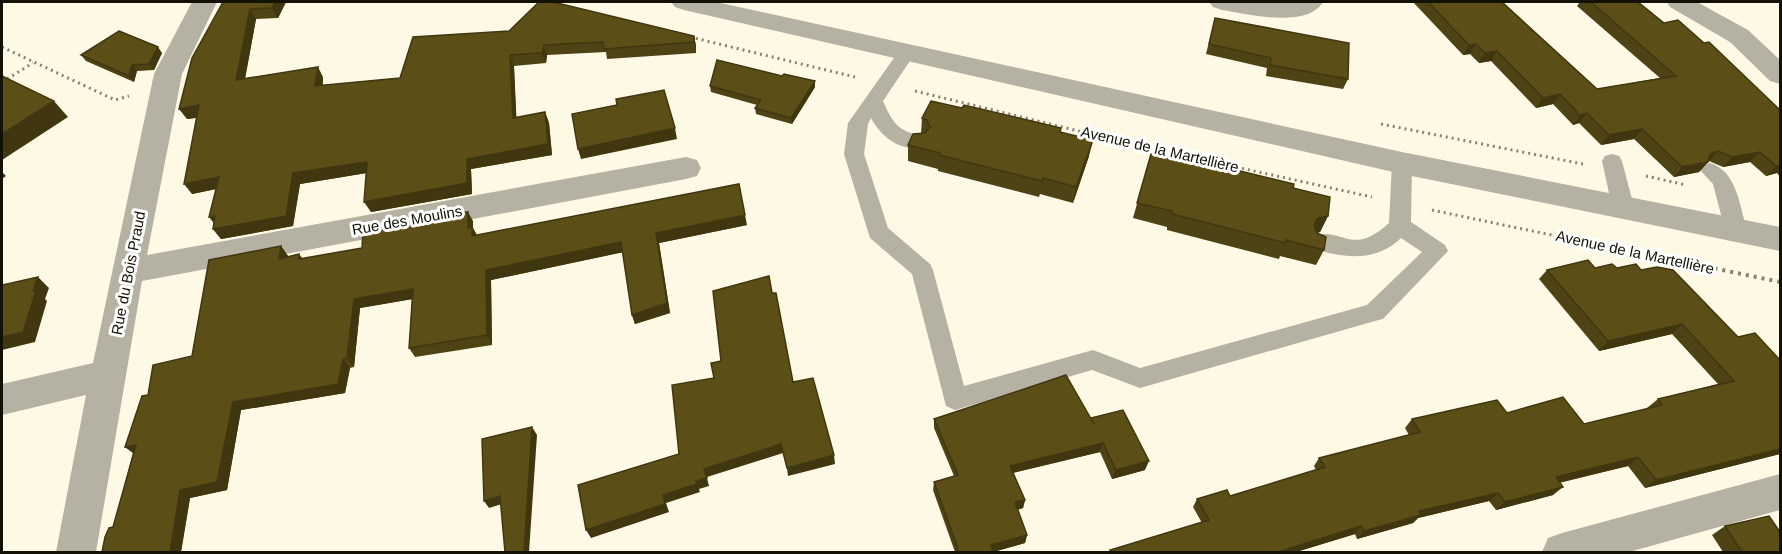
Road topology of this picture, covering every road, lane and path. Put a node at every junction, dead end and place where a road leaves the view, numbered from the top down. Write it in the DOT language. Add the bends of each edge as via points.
graph roads {
  1 [pos="204,2"];
  2 [pos="684,2"];
  3 [pos="1222,2"];
  4 [pos="1310,2"];
  5 [pos="1679,2"];
  6 [pos="681,35"];
  7 [pos="2,47"];
  8 [pos="907,52"];
  9 [pos="34,63"];
  10 [pos="1780,75"];
  11 [pos="2,82"];
  12 [pos="166,86"];
  13 [pos="881,93"];
  14 [pos="1374,122"];
  15 [pos="917,142"];
  16 [pos="1402,163"];
  17 [pos="1613,165"];
  18 [pos="686,168"];
  19 [pos="1710,170"];
  20 [pos="1725,193"];
  21 [pos="1623,207"];
  22 [pos="1400,215"];
  23 [pos="1736,230"];
  24 [pos="1780,239"];
  25 [pos="1319,242"];
  26 [pos="128,272"];
  27 [pos="1780,282"];
  28 [pos="108,375"];
  29 [pos="2,399"];
  30 [pos="1780,492"];
  31 [pos="76,552"];
  32 [pos="1562,552"];
  1 -- 12 [label="street, Rue du Bois Praud" via="168,74"];
  2 -- 8 [label="street"];
  3 -- 4 [label="street" via="1274,12 1295,11"];
  5 -- 10 [label="street" via="1739,36"];
  6 -- 13 [label="path, Avenue de la Martellière"];
  7 -- 9 [label="path"];
  8 -- 13 [label="lane"];
  8 -- 16 [label="street"];
  9 -- 11 [label="path"];
  9 -- 12 [label="path" via="115,100"];
  12 -- 26 [label="street, Rue du Bois Praud"];
  13 -- 15 [label="lane" via="883,127"];
  13 -- 22 [label="path, Avenue de la Martellière" via="1136,145"];
  13 -- 22 [label="lane" via="858,123 854,153 878,232 921,270 955,399 1093,360 1140,378 1375,312 1437,250"];
  14 -- 17 [label="path"];
  16 -- 21 [label="street"];
  16 -- 22 [label="lane"];
  17 -- 20 [label="path"];
  17 -- 21 [label="lane"];
  18 -- 26 [label="street, Rue des Moulins"];
  19 -- 20 [label="lane" via="1722,181"];
  20 -- 23 [label="lane"];
  21 -- 23 [label="street"];
  22 -- 25 [label="lane" via="1384,242 1363,250"];
  22 -- 27 [label="path, Avenue de la Martellière"];
  23 -- 24 [label="street"];
  26 -- 28 [label="street, Rue du Bois Praud"];
  28 -- 29 [label="street"];
  28 -- 31 [label="street, Rue du Bois Praud"];
  30 -- 32 [label="street"];
}
